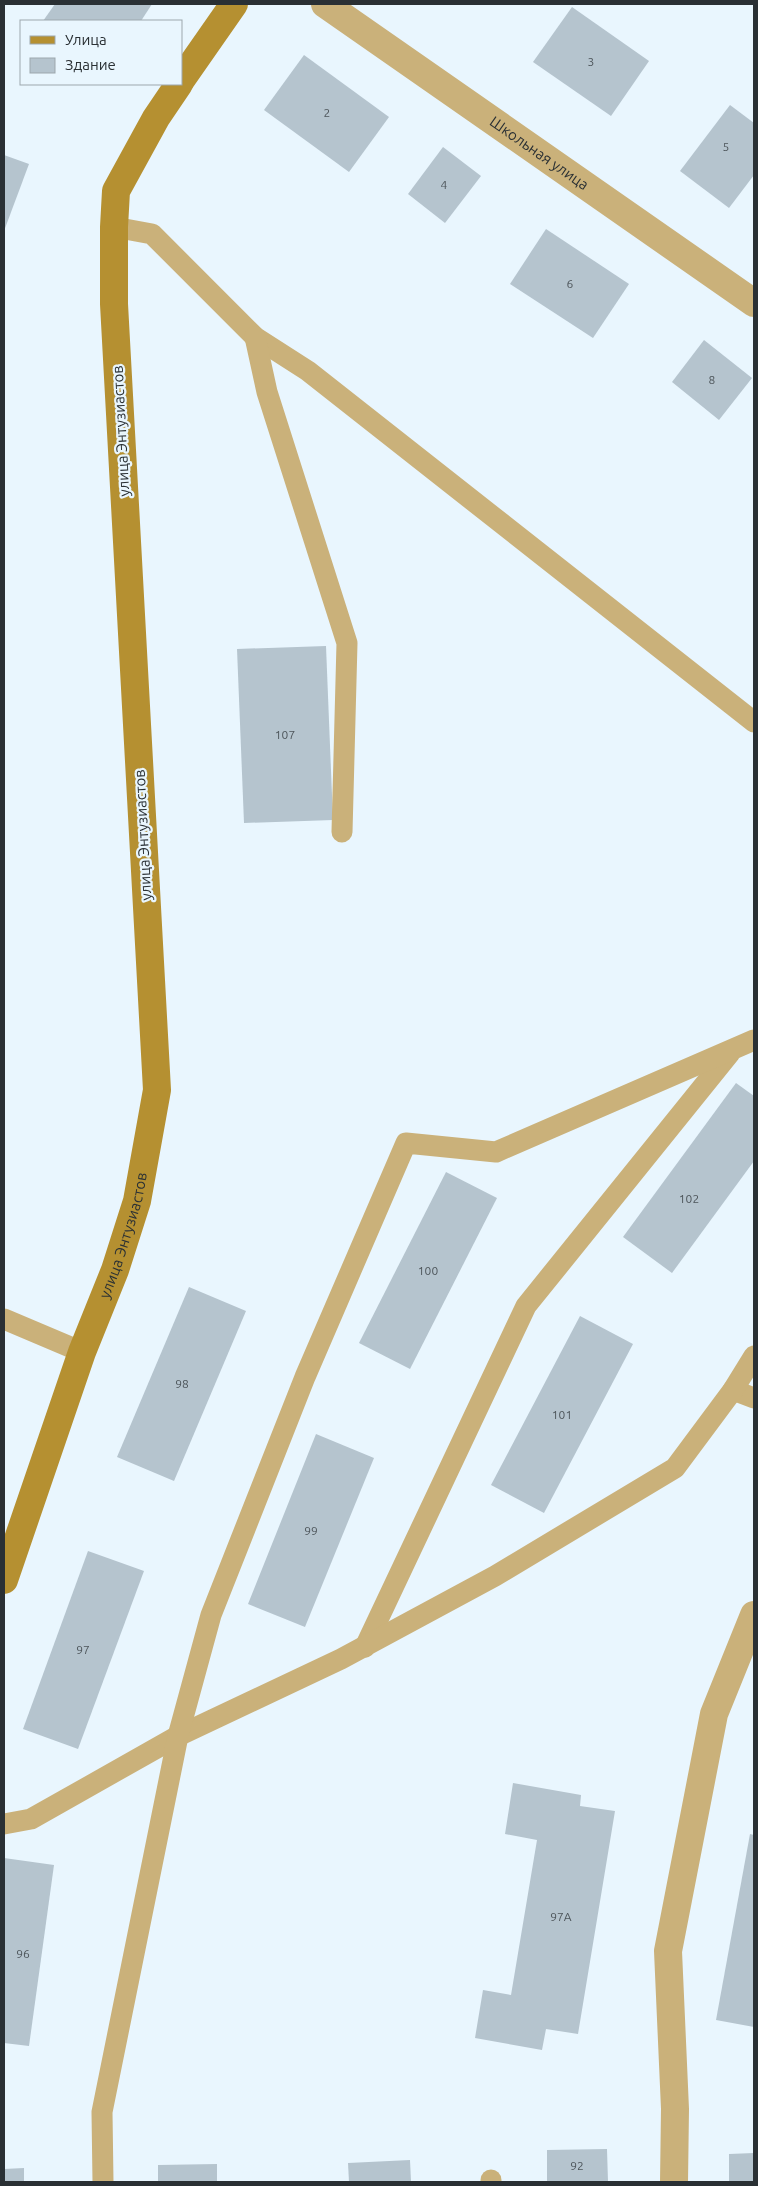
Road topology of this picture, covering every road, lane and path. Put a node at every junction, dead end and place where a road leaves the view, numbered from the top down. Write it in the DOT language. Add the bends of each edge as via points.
graph roads {
  1 [pos="234,4"];
  2 [pos="325,4"];
  3 [pos="182,79"];
  4 [pos="178,85"];
  5 [pos="114,227"];
  6 [pos="754,302"];
  7 [pos="255,337"];
  8 [pos="754,722"];
  9 [pos="342,832"];
  10 [pos="754,1040"];
  11 [pos="732,1050"];
  12 [pos="4,1319"];
  13 [pos="82,1352"];
  14 [pos="754,1356"];
  15 [pos="733,1390"];
  16 [pos="754,1398"];
  17 [pos="4,1580"];
  18 [pos="754,1615"];
  19 [pos="365,1647"];
  20 [pos="178,1736"];
  21 [pos="4,1824"];
  22 [pos="103,2182"];
  23 [pos="674,2182"];
  1 -- 3 [label="street"];
  2 -- 6 [label="street, Школьная улица"];
  4 -- 5 [label="street, улица Энтузиастов" via="156,118 116,191"];
  5 -- 7 [label="lane" via="152,234"];
  5 -- 13 [label="street, улица Энтузиастов" via="114,304 156,1090 137,1201 115,1270"];
  7 -- 8 [label="lane" via="308,371"];
  7 -- 9 [label="lane" via="267,392 347,643"];
  10 -- 11 [label="lane"];
  11 -- 19 [label="lane" via="526,1306"];
  11 -- 20 [label="lane" via="496,1152 406,1144 305,1377 211,1615"];
  12 -- 13 [label="lane"];
  13 -- 17 [label="street, улица Энтузиастов"];
  14 -- 15 [label="lane"];
  15 -- 16 [label="lane"];
  15 -- 19 [label="lane" via="674,1468 495,1576"];
  18 -- 23 [label="street" via="714,1714 668,1951 675,2109"];
  19 -- 20 [label="lane"];
  20 -- 21 [label="lane" via="31,1819"];
  20 -- 22 [label="lane" via="102,2112"];
}
